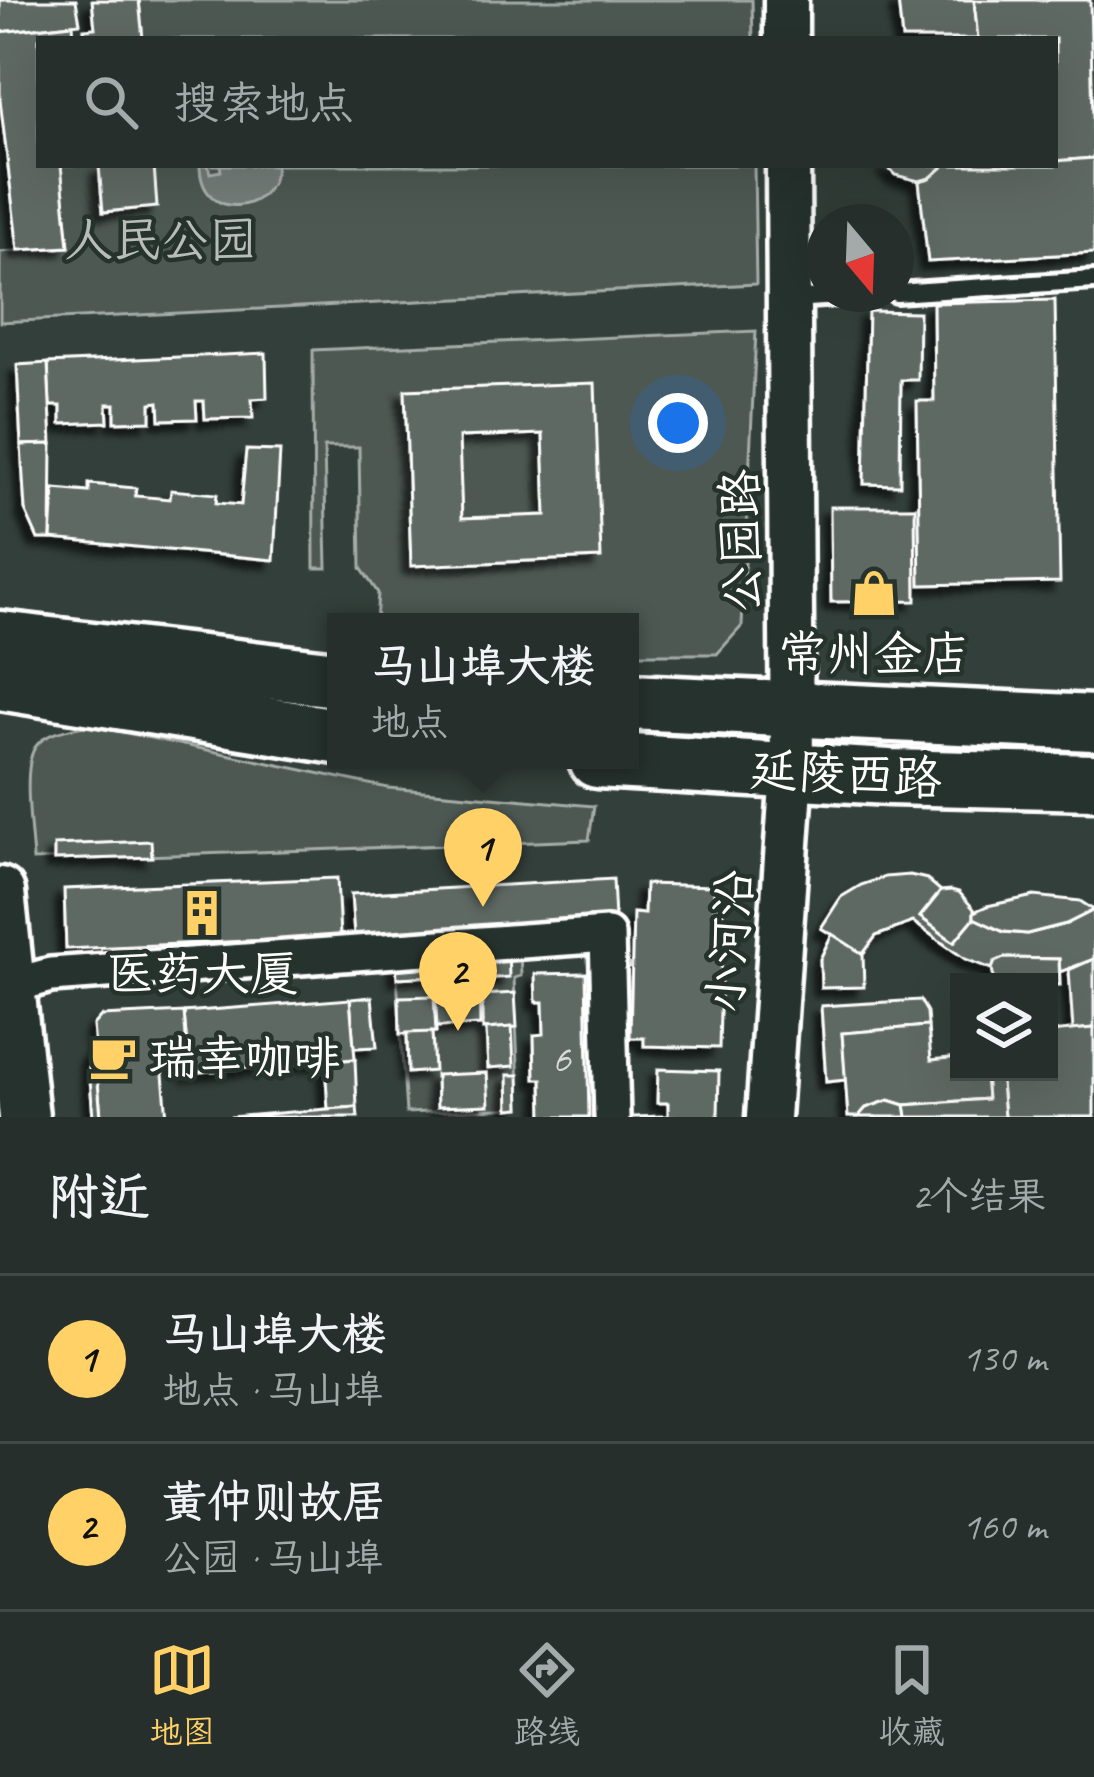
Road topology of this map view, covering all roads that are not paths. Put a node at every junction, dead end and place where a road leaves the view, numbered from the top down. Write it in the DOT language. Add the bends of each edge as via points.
graph roads {
  1 [pos="786,0"];
  2 [pos="787,36"];
  3 [pos="788,168"];
  4 [pos="1094,280"];
  5 [pos="914,291"];
  6 [pos="806,298"];
  7 [pos="789,299"];
  8 [pos="0,639"];
  9 [pos="327,678"];
  10 [pos="0,682"];
  11 [pos="639,702"];
  12 [pos="793,710"];
  13 [pos="1094,723"];
  14 [pos="327,735"];
  15 [pos="639,763"];
  16 [pos="792,772"];
  17 [pos="1094,782"];
  18 [pos="0,892"];
  19 [pos="5,987"];
  20 [pos="24,1117"];
  21 [pos="612,1117"];
  22 [pos="768,1117"];
  1 -- 2 [label="street"];
  3 -- 7 [label="street, 公园路"];
  4 -- 5 [label="lane"];
  6 -- 7 [label="lane"];
  7 -- 12 [label="street, 公园路"];
  8 -- 9 [label="main road"];
  10 -- 14 [label="main road"];
  11 -- 12 [label="main road, 延陵西路"];
  12 -- 13 [label="main road, 延陵西路"];
  12 -- 16 [label="street, 公园路"];
  15 -- 16 [label="main road, 延陵西路"];
  16 -- 17 [label="main road, 延陵西路"];
  16 -- 22 [label="street, 小河沿"];
  18 -- 19 [label="main road"];
  19 -- 20 [label="main road"];
  19 -- 21 [label="street" via="51,975 607,934"];
}
